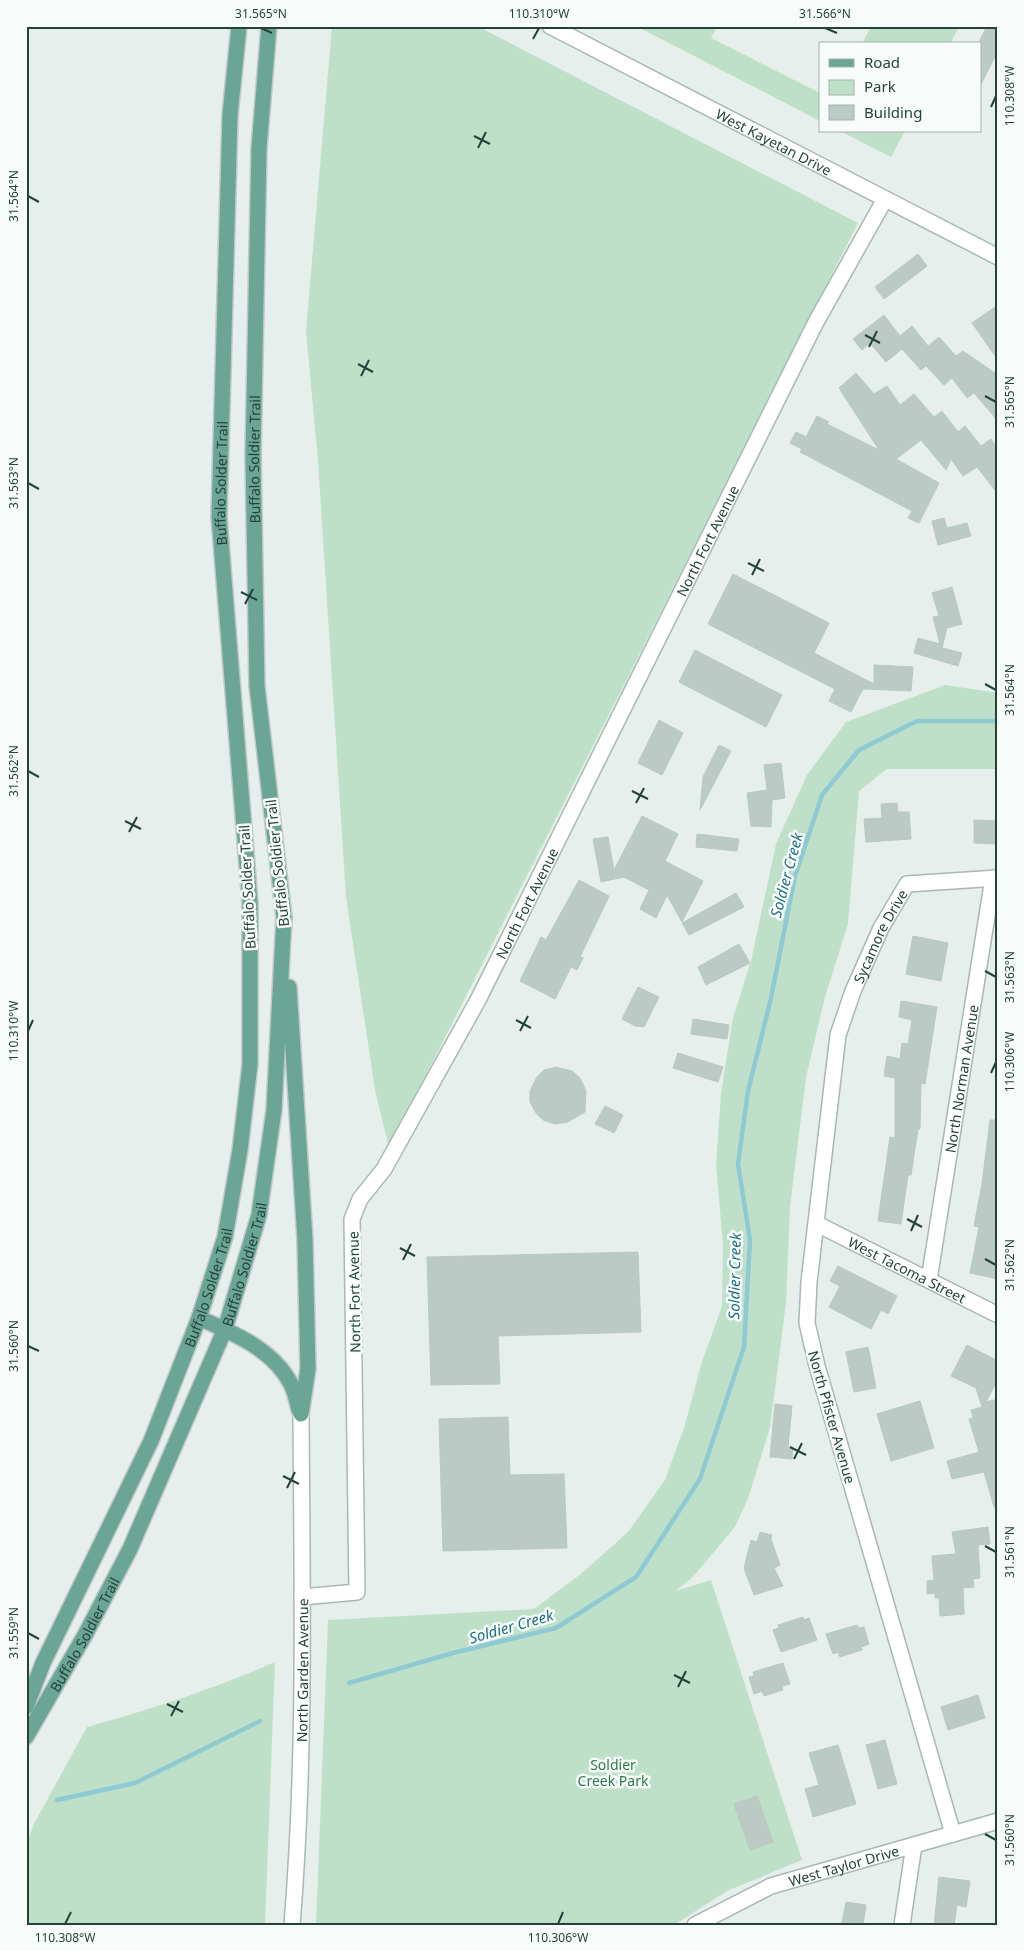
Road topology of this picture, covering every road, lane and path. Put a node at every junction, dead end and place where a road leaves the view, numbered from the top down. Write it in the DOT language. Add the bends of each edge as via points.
graph roads {
  1 [pos="238,26"];
  2 [pos="269,26"];
  3 [pos="550,26"];
  4 [pos="885,199"];
  5 [pos="998,257"];
  6 [pos="995,878"];
  7 [pos="284,917"];
  8 [pos="853,990"];
  9 [pos="817,1224"];
  10 [pos="930,1280"];
  11 [pos="998,1315"];
  12 [pos="199,1318"];
  13 [pos="224,1329"];
  14 [pos="301,1414"];
  15 [pos="302,1597"];
  16 [pos="26,1706"];
  17 [pos="26,1737"];
  18 [pos="998,1820"];
  19 [pos="953,1834"];
  20 [pos="914,1845"];
  21 [pos="292,1925"];
  22 [pos="695,1925"];
  23 [pos="902,1925"];
  1 -- 12 [label="main road, Buffalo Solder Trail" via="230,115 219,517 250,903 250,1064 225,1237"];
  2 -- 7 [label="main road, Buffalo Soldier Trail" via="259,148 253,456 257,686"];
  3 -- 4 [label="street, West Kayetan Drive"];
  4 -- 5 [label="street, West Kayetan Drive"];
  4 -- 15 [label="street, North Fort Avenue" via="816,322 478,1000 384,1169 360,1199 352,1219 357,1592"];
  6 -- 8 [label="street, Sycamore Drive" via="907,884 881,928"];
  6 -- 10 [label="street, North Norman Avenue"];
  7 -- 13 [label="main road, Buffalo Soldier Trail" via="274,1110 269,1148 259,1215"];
  7 -- 14 [label="main road" via="305,1240 308,1370"];
  8 -- 9 [label="street, North Pfister Avenue" via="838,1035"];
  9 -- 10 [label="street, West Tacoma Street"];
  9 -- 19 [label="street, North Pfister Avenue" via="808,1282 807,1323"];
  10 -- 11 [label="street, West Tacoma Street"];
  12 -- 13 [label="main road"];
  12 -- 16 [label="main road, Buffalo Solder Trail" via="151,1441 43,1663"];
  13 -- 14 [label="main road" via="263,1351 281,1368 292,1386"];
  13 -- 17 [label="main road, Buffalo Soldier Trail" via="130,1549"];
  14 -- 15 [label="street, North Garden Avenue"];
  15 -- 21 [label="street, North Garden Avenue" via="302,1719"];
  18 -- 19 [label="street, West Taylor Drive"];
  19 -- 20 [label="street, West Taylor Drive"];
  20 -- 22 [label="street, West Taylor Drive" via="771,1886"];
  20 -- 23 [label="street"];
}
